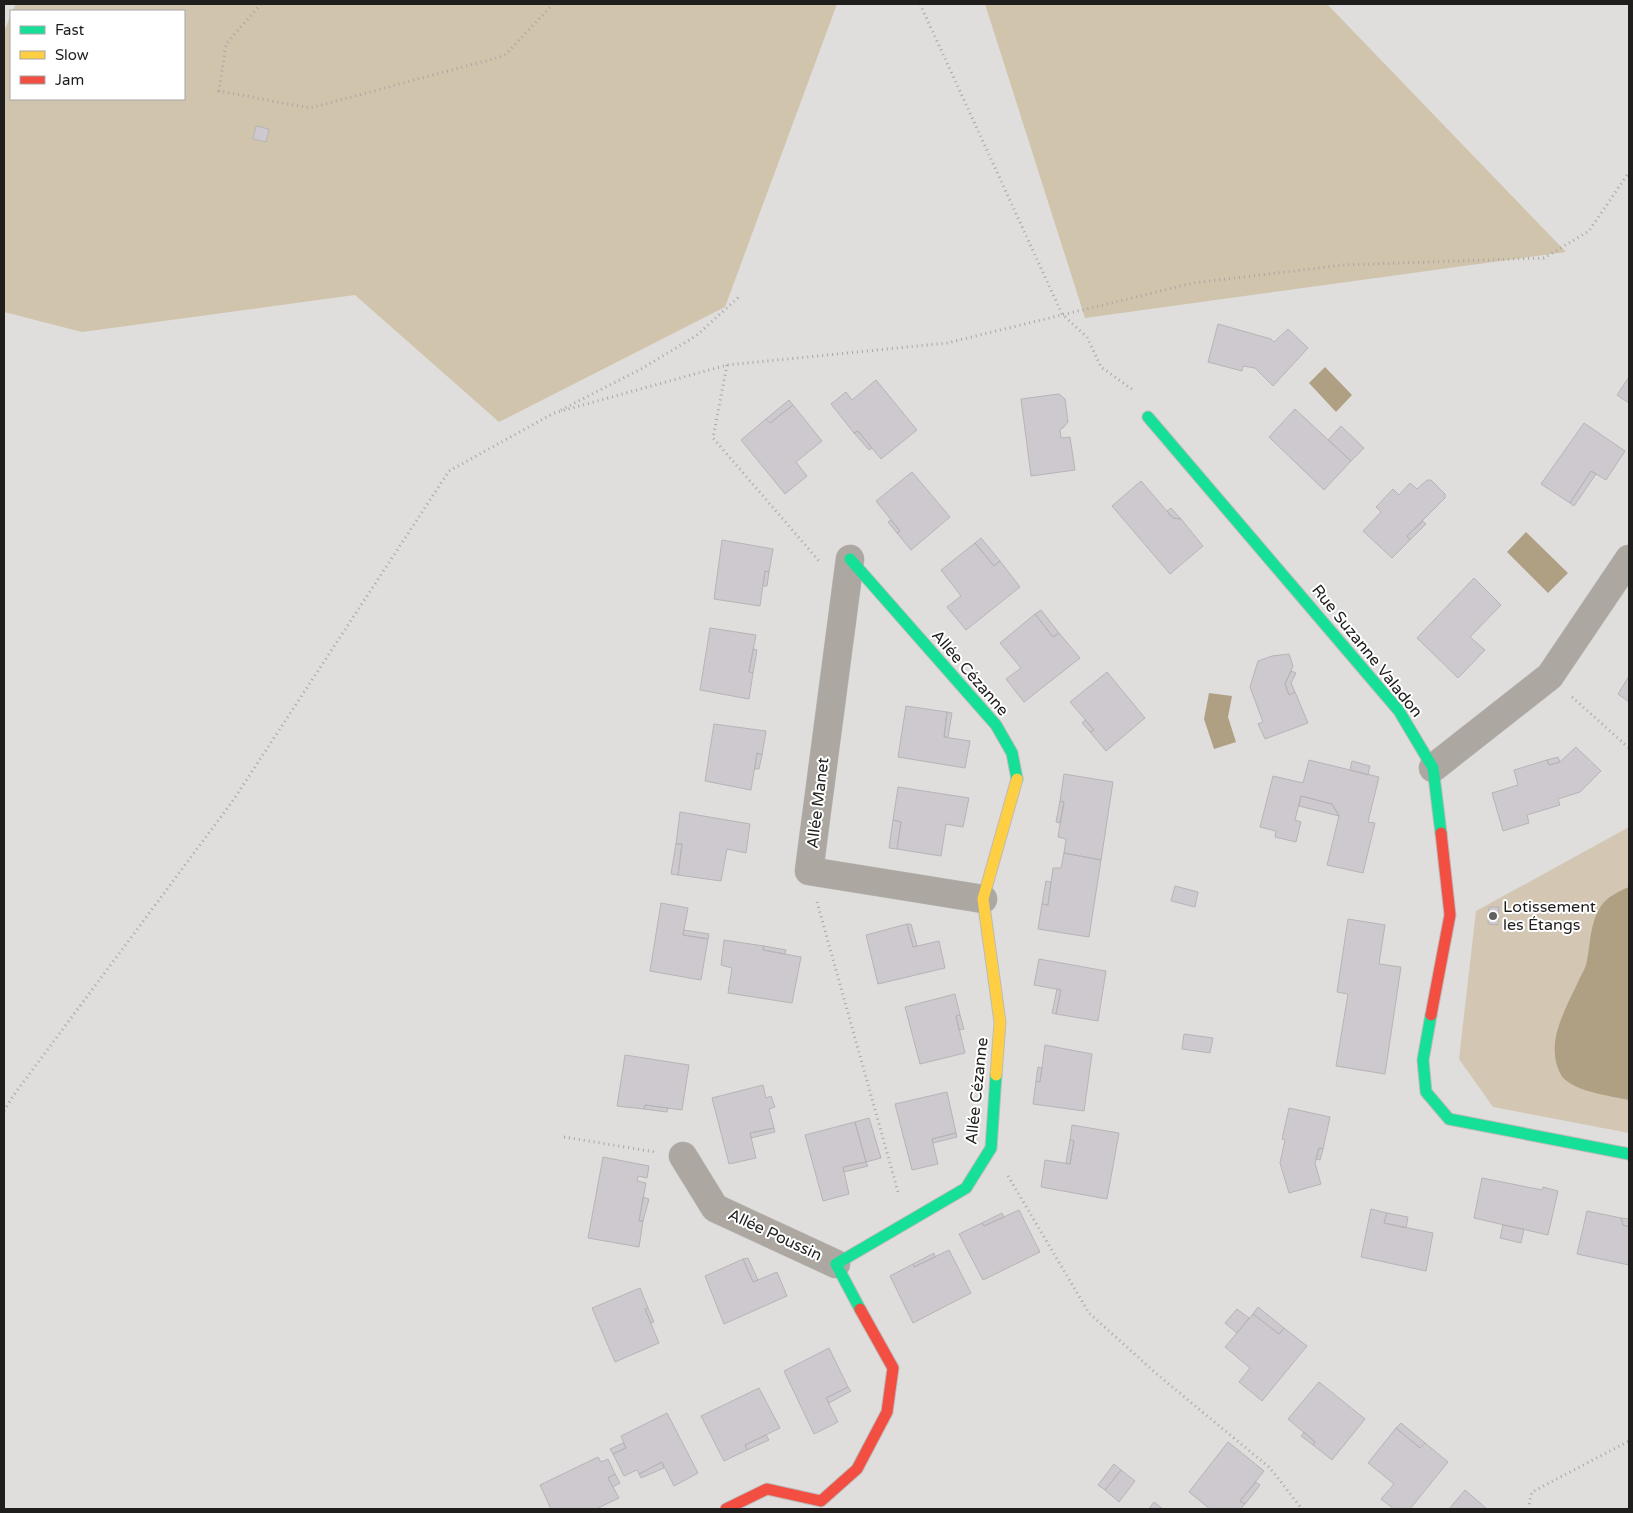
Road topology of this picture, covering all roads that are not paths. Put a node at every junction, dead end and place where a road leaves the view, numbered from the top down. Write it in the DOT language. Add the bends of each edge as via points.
graph roads {
  1 [pos="1148,417"];
  2 [pos="850,559"];
  3 [pos="1629,559"];
  4 [pos="1433,768"];
  5 [pos="983,899"];
  6 [pos="1629,1154"];
  7 [pos="683,1156"];
  8 [pos="836,1264"];
  9 [pos="824,1505"];
  10 [pos="726,1509"];
  1 -- 4 [label="street, Rue Suzanne Valadon" via="1400,711"];
  2 -- 5 [label="street, Allée Cézanne" via="996,726 1012,753 1017,777"];
  2 -- 5 [label="street, Allée Manet" via="809,871"];
  3 -- 4 [label="street" via="1550,676"];
  4 -- 6 [label="street, Rue Suzanne Valadon" via="1450,915 1423,1060 1426,1092 1450,1119"];
  5 -- 8 [label="street, Allée Cézanne" via="1000,1022 991,1148 966,1188"];
  7 -- 8 [label="street, Allée Poussin" via="715,1208"];
  8 -- 9 [label="street" via="893,1368 887,1412 857,1469"];
  9 -- 10 [label="street" via="767,1489"];
}
